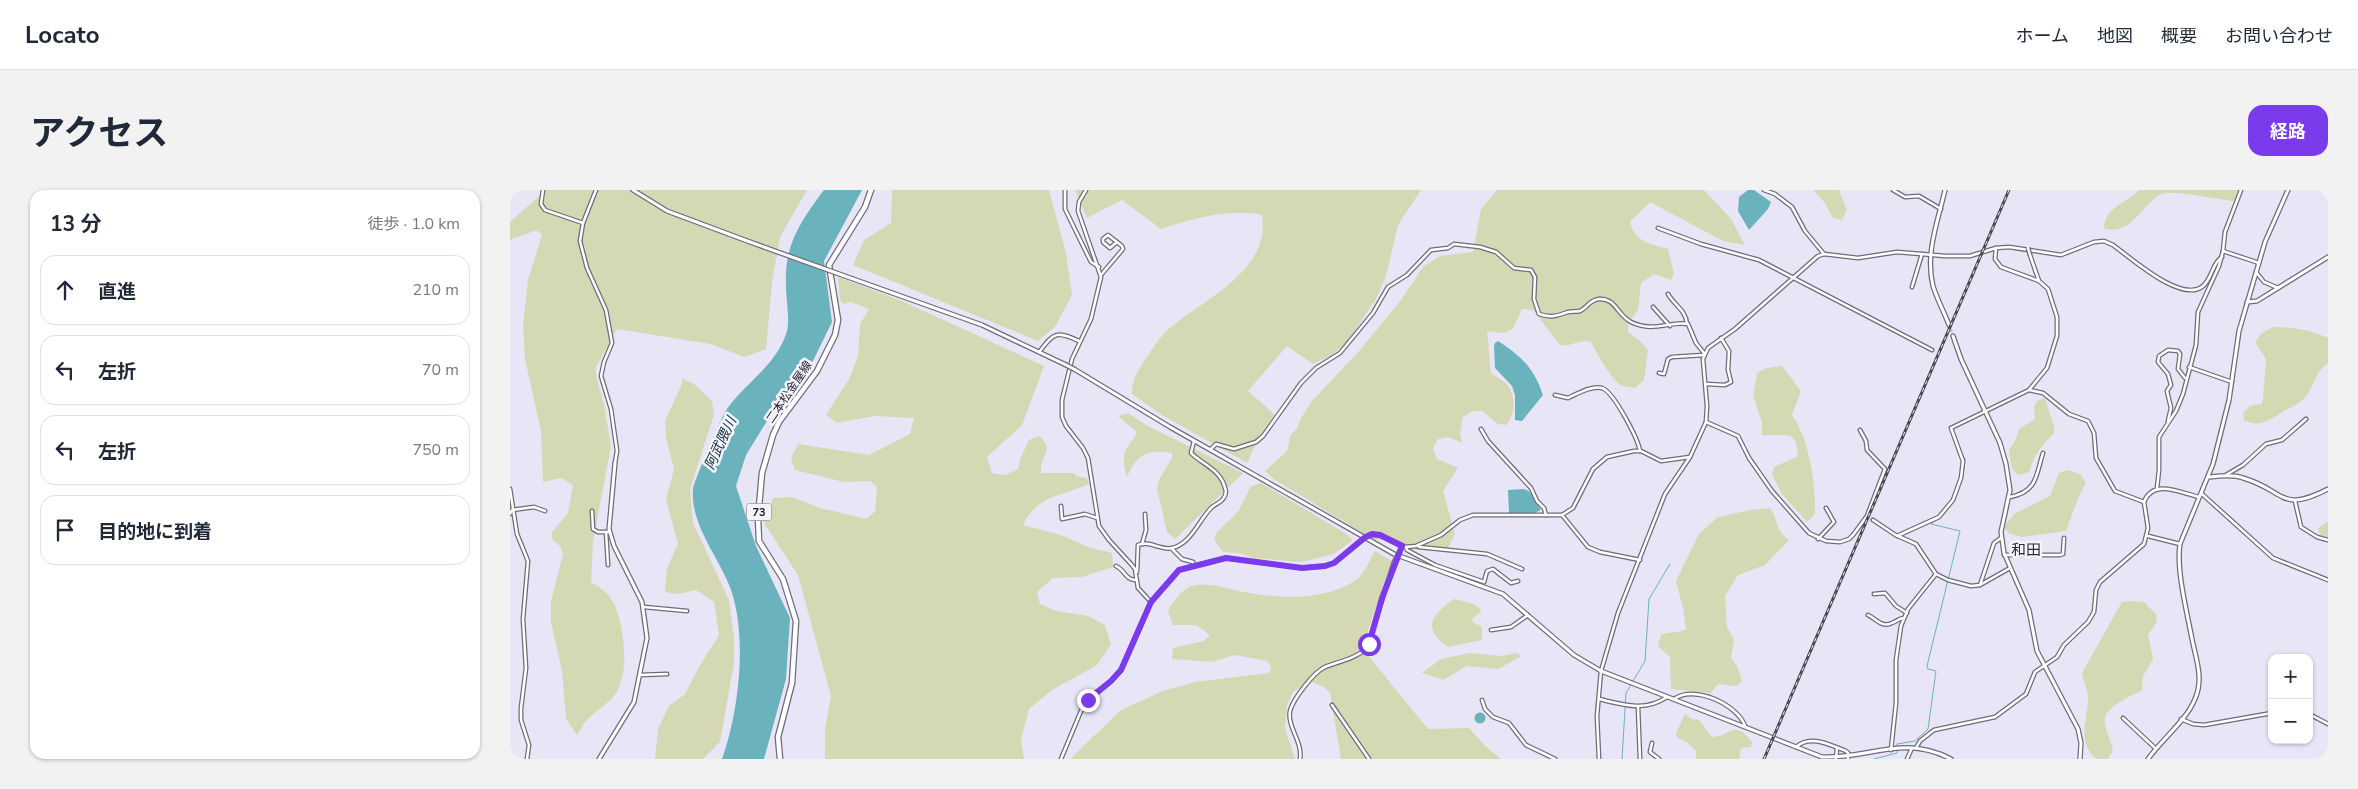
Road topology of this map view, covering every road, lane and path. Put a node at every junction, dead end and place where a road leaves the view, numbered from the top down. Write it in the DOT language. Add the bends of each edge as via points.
graph roads {
  1 [pos="543,190"];
  2 [pos="596,190"];
  3 [pos="633,190"];
  4 [pos="871,190"];
  5 [pos="1065,190"];
  6 [pos="1086,190"];
  7 [pos="1764,190"];
  8 [pos="1893,190"];
  9 [pos="1946,190"];
  10 [pos="2241,190"];
  11 [pos="2288,190"];
  12 [pos="1941,209"];
  13 [pos="583,223"];
  14 [pos="1658,228"];
  15 [pos="1117,242"];
  16 [pos="1996,248"];
  17 [pos="2028,248"];
  18 [pos="2223,252"];
  19 [pos="1824,254"];
  20 [pos="1922,254"];
  21 [pos="1931,256"];
  22 [pos="2222,257"];
  23 [pos="2328,257"];
  24 [pos="2259,263"];
  25 [pos="1099,267"];
  26 [pos="2256,272"];
  27 [pos="1101,274"];
  28 [pos="1794,278"];
  29 [pos="2039,281"];
  30 [pos="1912,287"];
  31 [pos="2278,288"];
  32 [pos="1668,294"];
  33 [pos="2248,302"];
  34 [pos="1653,307"];
  35 [pos="1687,324"];
  36 [pos="1670,326"];
  37 [pos="1949,326"];
  38 [pos="1953,336"];
  39 [pos="1721,338"];
  40 [pos="1080,341"];
  41 [pos="1932,350"];
  42 [pos="1040,351"];
  43 [pos="1704,354"];
  44 [pos="2189,367"];
  45 [pos="1659,373"];
  46 [pos="2186,378"];
  47 [pos="2232,382"];
  48 [pos="1706,384"];
  49 [pos="2029,390"];
  50 [pos="1555,395"];
  51 [pos="1986,412"];
  52 [pos="2306,419"];
  53 [pos="1706,422"];
  54 [pos="2168,423"];
  55 [pos="1481,429"];
  56 [pos="1860,430"];
  57 [pos="1194,441"];
  58 [pos="1211,449"];
  59 [pos="1640,451"];
  60 [pos="2043,453"];
  61 [pos="1690,457"];
  62 [pos="615,463"];
  63 [pos="2208,476"];
  64 [pos="2226,476"];
  65 [pos="2157,488"];
  66 [pos="510,489"];
  67 [pos="2328,489"];
  68 [pos="2010,496"];
  69 [pos="2201,496"];
  70 [pos="2295,501"];
  71 [pos="2144,502"];
  72 [pos="1061,506"];
  73 [pos="1826,508"];
  74 [pos="514,509"];
  75 [pos="545,511"];
  76 [pos="592,511"];
  77 [pos="510,514"];
  78 [pos="1145,514"];
  79 [pos="1562,515"];
  80 [pos="1546,516"];
  81 [pos="1097,518"];
  82 [pos="1872,520"];
  83 [pos="607,532"];
  84 [pos="1897,536"];
  85 [pos="2148,536"];
  86 [pos="1364,538"];
  87 [pos="2001,538"];
  88 [pos="2064,538"];
  89 [pos="1818,539"];
  90 [pos="2328,540"];
  91 [pos="1142,544"];
  92 [pos="2180,544"];
  93 [pos="1404,546"];
  94 [pos="1418,546"];
  95 [pos="1172,548"];
  96 [pos="2004,555"];
  97 [pos="1640,560"];
  98 [pos="608,565"];
  99 [pos="1194,565"];
  100 [pos="1116,566"];
  101 [pos="2010,568"];
  102 [pos="1522,569"];
  103 [pos="1136,573"];
  104 [pos="1936,574"];
  105 [pos="1136,580"];
  106 [pos="2328,580"];
  107 [pos="1518,581"];
  108 [pos="1484,584"];
  109 [pos="1980,586"];
  110 [pos="1874,594"];
  111 [pos="1151,602"];
  112 [pos="644,607"];
  113 [pos="687,611"];
  114 [pos="1907,613"];
  115 [pos="1528,614"];
  116 [pos="1868,615"];
  117 [pos="1904,618"];
  118 [pos="1491,630"];
  119 [pos="2044,665"];
  120 [pos="1601,671"];
  121 [pos="667,674"];
  122 [pos="640,675"];
  123 [pos="1668,697"];
  124 [pos="1599,699"];
  125 [pos="1482,700"];
  126 [pos="1673,700"];
  127 [pos="1332,705"];
  128 [pos="1638,707"];
  129 [pos="2268,714"];
  130 [pos="2313,716"];
  131 [pos="2123,718"];
  132 [pos="2181,719"];
  133 [pos="2328,724"];
  134 [pos="1745,728"];
  135 [pos="1652,743"];
  136 [pos="1796,747"];
  137 [pos="1837,748"];
  138 [pos="1914,748"];
  139 [pos="2156,748"];
  140 [pos="1891,750"];
  141 [pos="527,759"];
  142 [pos="599,759"];
  143 [pos="780,759"];
  144 [pos="1061,759"];
  145 [pos="1300,759"];
  146 [pos="1369,759"];
  147 [pos="1555,759"];
  148 [pos="1599,759"];
  149 [pos="1640,759"];
  150 [pos="1659,759"];
  151 [pos="1838,759"];
  152 [pos="1848,759"];
  153 [pos="1907,759"];
  154 [pos="1951,759"];
  155 [pos="2080,759"];
  156 [pos="2148,759"];
  1 -- 13 [label="street" via="541,204 546,210"];
  2 -- 13 [label="street"];
  3 -- 42 [label="street, bridge" via="667,211 982,325"];
  4 -- 143 [label="main road, 二本松金屋線 / 73" via="865,207 829,265 837,329 817,371 778,424 769,443 762,474 759,541 783,579 796,621 792,683 778,737"];
  5 -- 25 [label="street" via="1065,209 1091,262"];
  6 -- 25 [label="street" via="1078,211"];
  7 -- 19 [label="street" via="1792,207 1805,231"];
  8 -- 12 [label="street" via="1905,197 1919,196"];
  9 -- 12 [label="street"];
  10 -- 18 [label="street" via="2225,232"];
  11 -- 24 [label="street"];
  12 -- 21 [label="street"];
  13 -- 62 [label="street" via="580,241 587,268 606,310 612,343 602,376 611,409 617,451"];
  14 -- 28 [label="street" via="1759,260"];
  15 -- 15 [label="street" via="1108,235 1102,241 1110,248"];
  15 -- 27 [label="street" via="1123,249"];
  16 -- 21 [label="street" via="1970,256"];
  16 -- 22 [label="street" via="2061,255 2104,241 2150,272 2188,291 2205,285"];
  16 -- 29 [label="street" via="1995,259 2002,267"];
  17 -- 29 [label="street, bridge"];
  18 -- 22 [label="street"];
  18 -- 24 [label="street"];
  19 -- 20 [label="street" via="1858,258 1893,253"];
  19 -- 28 [label="street"];
  20 -- 21 [label="street"];
  20 -- 30 [label="street"];
  21 -- 37 [label="street" via="1934,288"];
  22 -- 44 [label="street" via="2198,312 2198,335"];
  23 -- 31 [label="street"];
  24 -- 26 [label="street"];
  25 -- 27 [label="street"];
  26 -- 31 [label="street" via="2264,282"];
  26 -- 33 [label="street"];
  27 -- 40 [label="street" via="1091,319"];
  28 -- 39 [label="street"];
  28 -- 41 [label="street"];
  29 -- 49 [label="street" via="2050,292 2057,328 2049,365"];
  31 -- 33 [label="street" via="2257,301"];
  32 -- 35 [label="street" via="1682,310"];
  33 -- 47 [label="street" via="2239,331"];
  34 -- 36 [label="street"];
  35 -- 36 [label="street"];
  35 -- 43 [label="street"];
  36 -- 58 [label="street" via="1634,323 1625,318 1612,301 1606,300 1591,301 1580,311 1554,317 1539,314 1534,299 1535,277 1531,270 1514,268 1496,252 1480,247 1462,244 1437,248 1393,283 1350,342 1301,383 1263,436 1245,446 1230,449 1216,444"];
  38 -- 51 [label="street"];
  39 -- 43 [label="street"];
  39 -- 48 [label="street" via="1729,351 1731,382 1725,385"];
  40 -- 42 [label="street" via="1058,334 1052,336"];
  40 -- 81 [label="street" via="1072,359 1061,406 1066,426 1088,458"];
  42 -- 57 [label="street, bridge"];
  43 -- 45 [label="street" via="1672,357 1664,374"];
  43 -- 48 [label="street"];
  44 -- 46 [label="street"];
  44 -- 47 [label="street"];
  46 -- 54 [label="street"];
  46 -- 54 [label="street" via="2178,368 2178,351 2168,350 2159,356 2158,362 2168,374 2171,385 2167,391 2171,408"];
  47 -- 63 [label="street"];
  48 -- 53 [label="street"];
  49 -- 51 [label="street"];
  49 -- 71 [label="street" via="2043,393 2069,414 2088,421 2094,433 2096,458 2115,491"];
  50 -- 59 [label="street" via="1568,398 1604,389 1625,414"];
  51 -- 68 [label="street" via="2003,453"];
  51 -- 84 [label="street" via="1951,428 1963,460 1953,500 1939,518"];
  52 -- 64 [label="street" via="2282,440 2262,447"];
  53 -- 61 [label="street"];
  53 -- 89 [label="street" via="1738,436 1772,491"];
  54 -- 65 [label="street" via="2158,443"];
  55 -- 80 [label="street" via="1530,488"];
  56 -- 89 [label="street" via="1867,450 1885,467 1884,473 1867,516 1849,539 1840,542"];
  57 -- 58 [label="street"];
  57 -- 95 [label="street" via="1191,453 1208,464 1222,480 1226,492 1192,534"];
  58 -- 86 [label="street"];
  59 -- 61 [label="street" via="1661,461"];
  59 -- 79 [label="street" via="1613,454 1602,459 1593,469 1573,508"];
  60 -- 68 [label="street" via="2035,481 2023,494"];
  61 -- 97 [label="street" via="1665,494"];
  62 -- 83 [label="street"];
  63 -- 64 [label="street"];
  63 -- 69 [label="street"];
  64 -- 70 [label="street" via="2245,478"];
  65 -- 69 [label="street"];
  65 -- 71 [label="street"];
  66 -- 74 [label="street"];
  67 -- 70 [label="street" via="2306,500"];
  68 -- 87 [label="street"];
  69 -- 92 [label="street"];
  69 -- 106 [label="street" via="2274,558"];
  70 -- 90 [label="street" via="2300,527"];
  71 -- 85 [label="street"];
  72 -- 81 [label="street" via="1062,519 1084,514"];
  73 -- 89 [label="street" via="1834,522"];
  74 -- 75 [label="street" via="534,507"];
  74 -- 77 [label="street"];
  74 -- 141 [label="street" via="517,534 528,561 523,618 526,668 521,708 521,720 529,745"];
  76 -- 83 [label="street" via="593,529"];
  78 -- 91 [label="street" via="1146,530"];
  79 -- 80 [label="street"];
  79 -- 97 [label="street" via="1588,547"];
  80 -- 94 [label="street" via="1473,515"];
  81 -- 103 [label="street" via="1102,530"];
  82 -- 84 [label="street"];
  83 -- 98 [label="street"];
  83 -- 112 [label="street"];
  84 -- 104 [label="street" via="1916,544"];
  85 -- 92 [label="street"];
  85 -- 119 [label="street" via="2137,552 2100,582 2094,612 2088,622 2056,657"];
  86 -- 93 [label="street" via="1376,534"];
  86 -- 99 [label="street" via="1334,563 1318,568 1226,558"];
  86 -- 108 [label="street" via="1416,563"];
  87 -- 96 [label="street"];
  87 -- 109 [label="street" via="1994,543"];
  88 -- 96 [label="street" via="2063,554 2060,555"];
  91 -- 95 [label="street"];
  91 -- 103 [label="street" via="1137,547"];
  92 -- 132 [label="street" via="2183,586 2200,674 2196,697"];
  93 -- 94 [label="street"];
  93 -- 108 [label="street" via="1429,562"];
  93 -- 145 [label="street, bridge" via="1394,562 1367,648 1320,670 1295,700 1290,718 1299,743"];
  94 -- 102 [label="street" via="1493,555"];
  95 -- 99 [label="street" via="1182,559"];
  96 -- 101 [label="street"];
  97 -- 120 [label="street" via="1618,613"];
  99 -- 111 [label="street" via="1179,570"];
  100 -- 105 [label="street" via="1128,578"];
  101 -- 109 [label="street"];
  101 -- 119 [label="street" via="2029,610 2037,651"];
  103 -- 105 [label="street"];
  104 -- 109 [label="street" via="1948,580"];
  104 -- 114 [label="street"];
  105 -- 111 [label="street" via="1140,592"];
  107 -- 108 [label="street" via="1511,582 1493,569 1487,571"];
  108 -- 115 [label="street"];
  110 -- 114 [label="street" via="1885,593"];
  111 -- 144 [label="street" via="1121,670 1088,700"];
  112 -- 113 [label="street"];
  112 -- 122 [label="street" via="646,638"];
  114 -- 117 [label="street"];
  115 -- 118 [label="street" via="1511,627"];
  115 -- 120 [label="street" via="1574,655"];
  116 -- 117 [label="street" via="1884,625"];
  117 -- 140 [label="street" via="1898,642"];
  119 -- 138 [label="street" via="2033,675 2026,694 2001,713 1934,730"];
  119 -- 155 [label="street" via="2078,729"];
  120 -- 123 [label="street"];
  120 -- 124 [label="street"];
  121 -- 122 [label="street"];
  122 -- 142 [label="street" via="630,710"];
  123 -- 126 [label="street"];
  123 -- 128 [label="street"];
  124 -- 128 [label="street"];
  124 -- 148 [label="street"];
  125 -- 147 [label="street" via="1493,717 1509,723 1526,744"];
  126 -- 134 [label="street"];
  126 -- 134 [label="street" via="1684,695 1708,695 1742,720"];
  127 -- 146 [label="street"];
  128 -- 149 [label="street"];
  129 -- 132 [label="street" via="2200,725"];
  130 -- 133 [label="street"];
  131 -- 139 [label="street"];
  132 -- 139 [label="street"];
  134 -- 136 [label="street"];
  135 -- 150 [label="street" via="1650,752"];
  136 -- 137 [label="street" via="1816,741"];
  136 -- 151 [label="street"];
  137 -- 151 [label="street"];
  137 -- 152 [label="street" via="1848,752"];
  138 -- 140 [label="street"];
  138 -- 153 [label="street"];
  138 -- 154 [label="street" via="1933,751"];
  139 -- 156 [label="street"];
  140 -- 152 [label="street"];
  151 -- 152 [label="street"];
}
